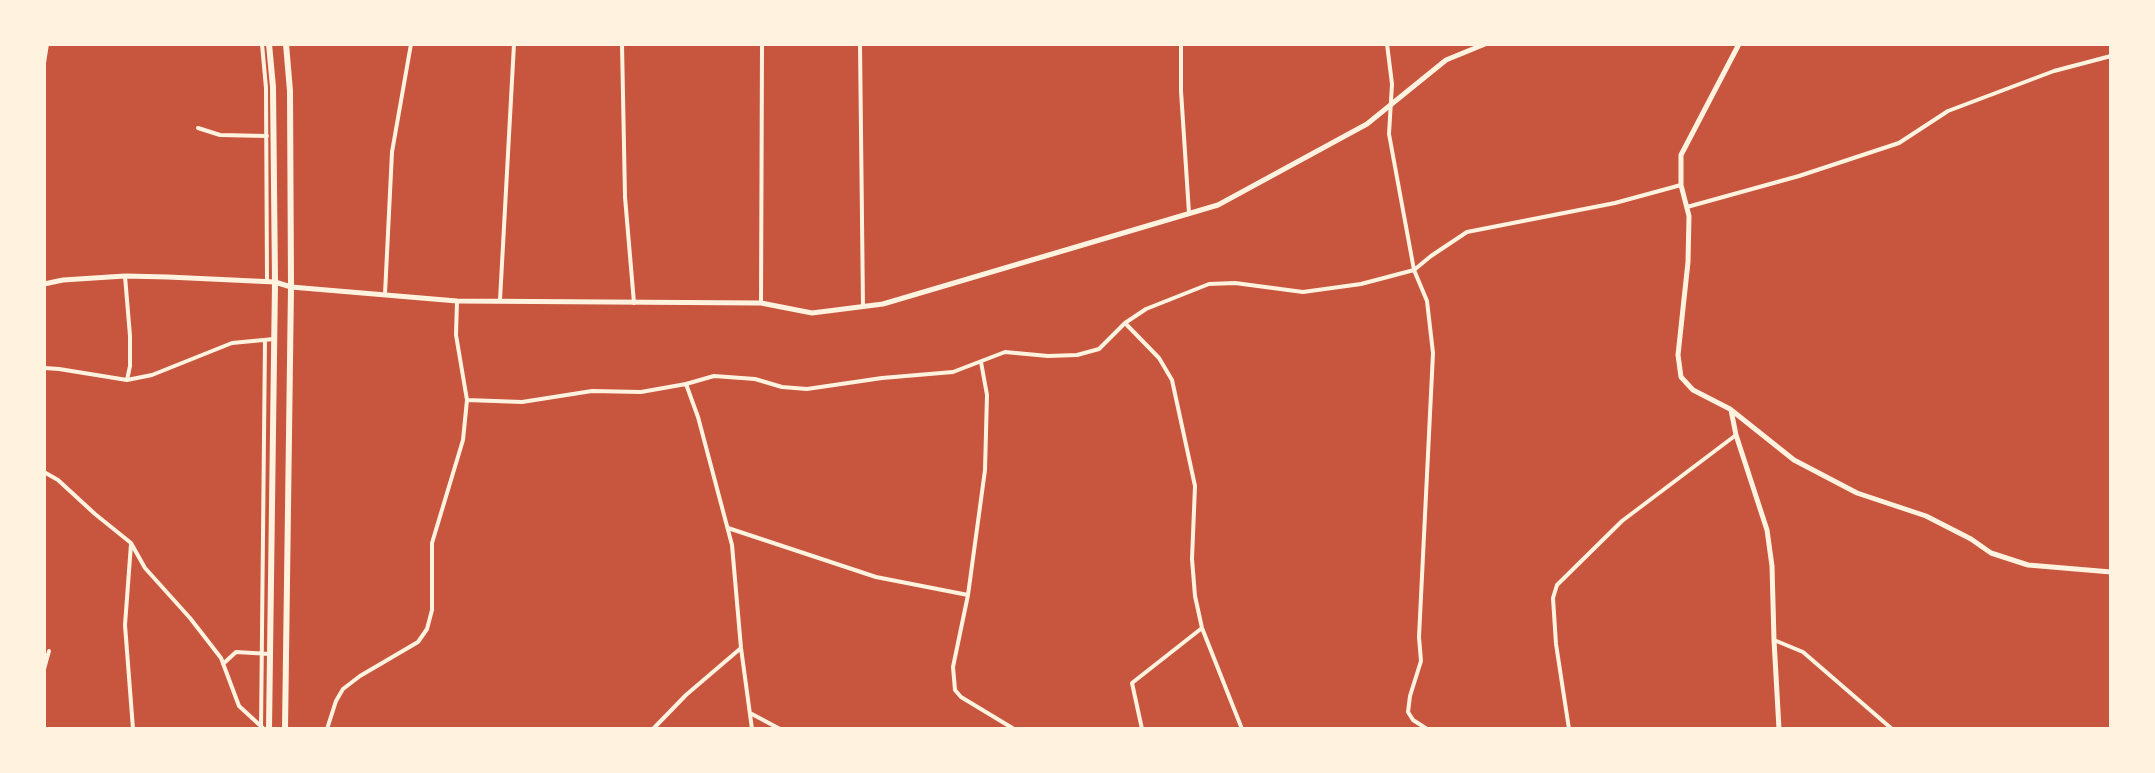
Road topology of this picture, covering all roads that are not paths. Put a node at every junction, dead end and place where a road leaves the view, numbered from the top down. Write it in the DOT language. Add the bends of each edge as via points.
graph roads {
  1 [pos="47,44"];
  2 [pos="262,44"];
  3 [pos="269,44"];
  4 [pos="286,44"];
  5 [pos="411,44"];
  6 [pos="514,44"];
  7 [pos="622,44"];
  8 [pos="762,44"];
  9 [pos="860,44"];
  10 [pos="1181,44"];
  11 [pos="1387,44"];
  12 [pos="1485,44"];
  13 [pos="1739,44"];
  14 [pos="2111,56"];
  15 [pos="44,63"];
  16 [pos="1391,106"];
  17 [pos="198,128"];
  18 [pos="267,136"];
  19 [pos="1681,185"];
  20 [pos="1687,207"];
  21 [pos="1189,214"];
  22 [pos="1414,270"];
  23 [pos="125,276"];
  24 [pos="271,282"];
  25 [pos="44,284"];
  26 [pos="291,287"];
  27 [pos="385,294"];
  28 [pos="500,300"];
  29 [pos="457,301"];
  30 [pos="634,303"];
  31 [pos="761,303"];
  32 [pos="863,307"];
  33 [pos="1125,323"];
  34 [pos="274,339"];
  35 [pos="265,340"];
  36 [pos="981,362"];
  37 [pos="44,368"];
  38 [pos="127,380"];
  39 [pos="686,384"];
  40 [pos="467,400"];
  41 [pos="1730,409"];
  42 [pos="1736,435"];
  43 [pos="44,472"];
  44 [pos="728,528"];
  45 [pos="131,543"];
  46 [pos="2111,572"];
  47 [pos="968,595"];
  48 [pos="1202,628"];
  49 [pos="1774,640"];
  50 [pos="741,648"];
  51 [pos="49,651"];
  52 [pos="261,654"];
  53 [pos="270,654"];
  54 [pos="223,664"];
  55 [pos="44,669"];
  56 [pos="750,713"];
  57 [pos="263,728"];
  58 [pos="133,729"];
  59 [pos="285,729"];
  60 [pos="327,729"];
  61 [pos="653,729"];
  62 [pos="752,729"];
  63 [pos="780,729"];
  64 [pos="1014,729"];
  65 [pos="1142,729"];
  66 [pos="1242,729"];
  67 [pos="1427,729"];
  68 [pos="1569,729"];
  69 [pos="1779,729"];
  70 [pos="1892,729"];
  1 -- 15 [label="street"];
  2 -- 18 [label="street"];
  3 -- 24 [label="main road"];
  4 -- 26 [label="main road"];
  5 -- 27 [label="street" via="392,152"];
  6 -- 28 [label="street"];
  7 -- 30 [label="street" via="625,197"];
  8 -- 31 [label="street"];
  9 -- 32 [label="street"];
  10 -- 21 [label="street"];
  11 -- 16 [label="street"];
  12 -- 16 [label="street" via="1446,60"];
  13 -- 19 [label="street" via="1681,155"];
  14 -- 20 [label="street" via="2054,71 1948,111 1899,143"];
  16 -- 21 [label="street" via="1218,205"];
  16 -- 22 [label="street" via="1389,134"];
  17 -- 18 [label="street" via="220,135"];
  18 -- 24 [label="street"];
  19 -- 20 [label="street"];
  19 -- 22 [label="street" via="1467,232"];
  20 -- 41 [label="street" via="1681,377 1693,390"];
  21 -- 32 [label="street"];
  22 -- 33 [label="street" via="1303,292 1209,284"];
  22 -- 67 [label="street" via="1427,301 1433,353 1421,661 1408,712"];
  23 -- 24 [label="street"];
  23 -- 25 [label="street"];
  23 -- 38 [label="street"];
  24 -- 26 [label="street"];
  24 -- 34 [label="main road"];
  26 -- 27 [label="street"];
  26 -- 59 [label="main road"];
  27 -- 29 [label="street"];
  28 -- 29 [label="street"];
  28 -- 30 [label="street"];
  29 -- 40 [label="street" via="456,335"];
  30 -- 31 [label="street"];
  31 -- 32 [label="street" via="812,313"];
  33 -- 36 [label="street" via="1099,349 1077,355 1005,352"];
  33 -- 48 [label="street" via="1172,380 1195,486 1192,559"];
  34 -- 35 [label="street"];
  34 -- 53 [label="main road"];
  35 -- 38 [label="street" via="232,343"];
  35 -- 52 [label="street"];
  36 -- 39 [label="street" via="953,372 807,389 714,376"];
  36 -- 47 [label="street" via="987,395 985,470"];
  37 -- 38 [label="street"];
  39 -- 40 [label="street" via="522,402"];
  39 -- 44 [label="street"];
  40 -- 60 [label="street" via="463,440 432,543 427,629 418,642 343,689"];
  41 -- 42 [label="street"];
  41 -- 46 [label="street" via="1794,460 1857,493 1926,516 1991,553 2028,565"];
  42 -- 49 [label="street" via="1767,530"];
  42 -- 68 [label="street" via="1622,521 1557,585 1556,644"];
  43 -- 45 [label="street"];
  44 -- 47 [label="street" via="876,577"];
  44 -- 50 [label="street"];
  45 -- 54 [label="street"];
  45 -- 58 [label="street" via="125,625"];
  47 -- 64 [label="street" via="953,667 955,690"];
  48 -- 65 [label="street" via="1132,683"];
  48 -- 66 [label="street"];
  49 -- 69 [label="street"];
  49 -- 70 [label="street" via="1803,652"];
  50 -- 56 [label="street"];
  50 -- 61 [label="street"];
  51 -- 55 [label="street"];
  52 -- 53 [label="street"];
  52 -- 54 [label="street" via="236,652"];
  52 -- 57 [label="street"];
  53 -- 57 [label="main road"];
  54 -- 57 [label="street" via="239,706"];
  56 -- 62 [label="street"];
  56 -- 63 [label="street"];
}
